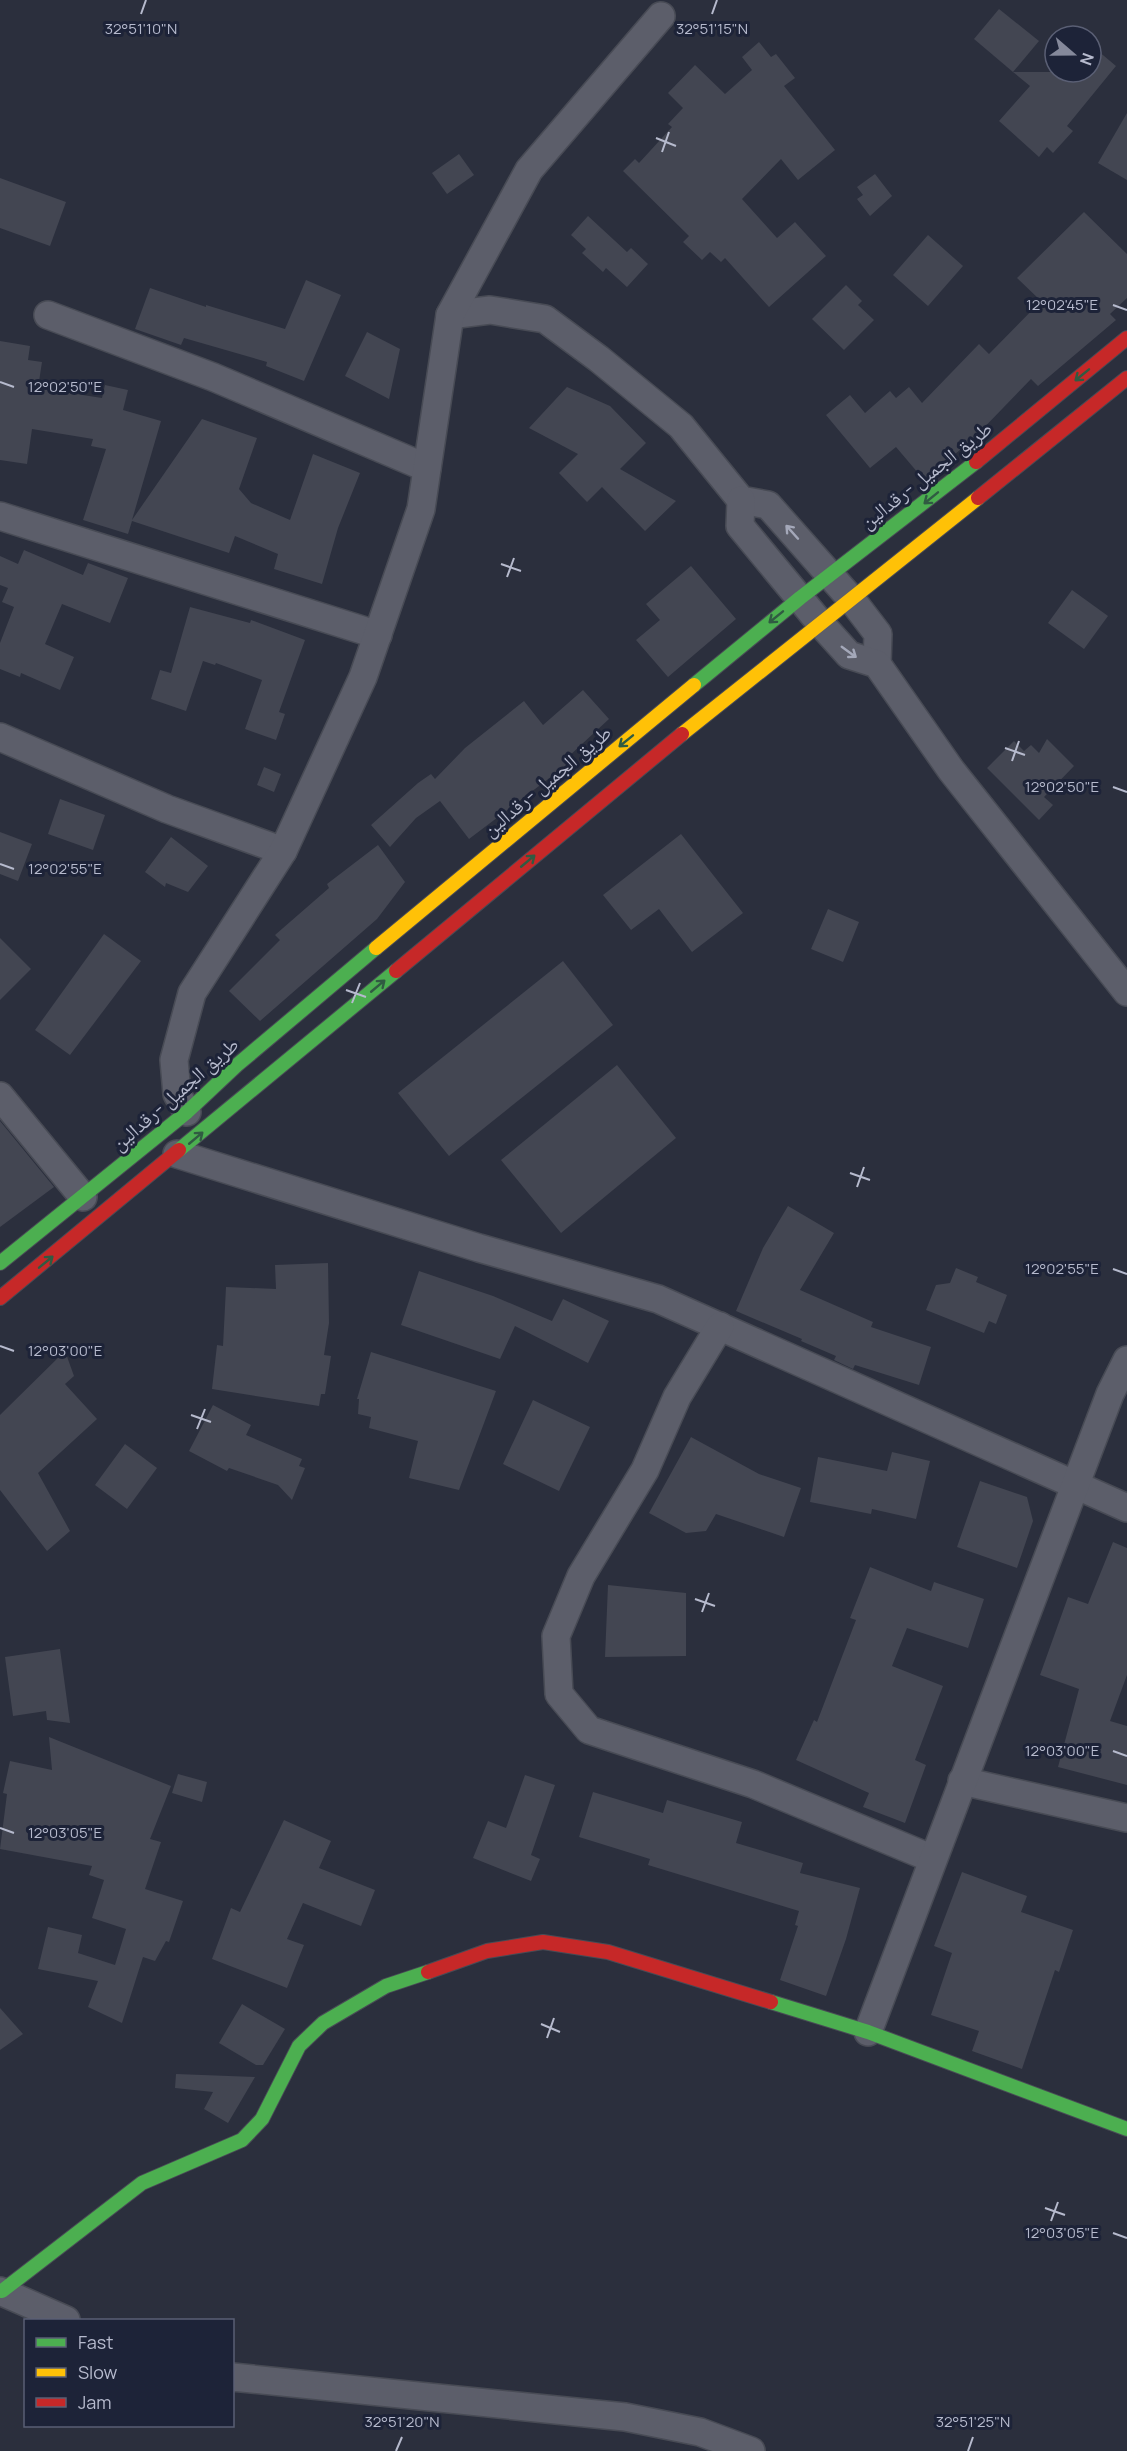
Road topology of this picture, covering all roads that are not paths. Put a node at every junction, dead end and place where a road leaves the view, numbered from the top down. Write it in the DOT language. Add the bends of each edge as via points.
graph roads {
  1 [pos="661,16"];
  2 [pos="48,315"];
  3 [pos="450,315"];
  4 [pos="1127,338"];
  5 [pos="1127,378"];
  6 [pos="427,468"];
  7 [pos="741,500"];
  8 [pos="0,516"];
  9 [pos="831,576"];
  10 [pos="800,597"];
  11 [pos="852,600"];
  12 [pos="820,624"];
  13 [pos="378,634"];
  14 [pos="877,664"];
  15 [pos="0,737"];
  16 [pos="283,851"];
  17 [pos="1127,992"];
  18 [pos="0,1096"];
  19 [pos="187,1112"];
  20 [pos="177,1154"];
  21 [pos="83,1197"];
  22 [pos="0,1263"];
  23 [pos="0,1298"];
  24 [pos="720,1326"];
  25 [pos="1127,1360"];
  26 [pos="1075,1486"];
  27 [pos="1127,1508"];
  28 [pos="962,1781"];
  29 [pos="1127,1818"];
  30 [pos="933,1859"];
  31 [pos="868,2032"];
  32 [pos="1127,2129"];
  33 [pos="1,2291"];
  34 [pos="64,2319"];
  35 [pos="234,2377"];
  36 [pos="751,2451"];
  1 -- 3 [label="street" via="529,170"];
  2 -- 6 [label="street" via="213,377"];
  3 -- 6 [label="street"];
  3 -- 7 [label="street" via="490,310 545,319 681,426"];
  4 -- 9 [label="main road, طريق الجميل -رقدالين, one-way"];
  5 -- 11 [label="main road"];
  6 -- 13 [label="street" via="421,509"];
  9 -- 7 [label="street, one-way" via="768,505"];
  7 -- 10 [label="street" via="740,526"];
  8 -- 13 [label="street"];
  9 -- 10 [label="main road, طريق الجميل -رقدالين"];
  9 -- 11 [label="street"];
  10 -- 12 [label="street"];
  10 -- 19 [label="main road, طريق الجميل -رقدالين, one-way" via="374,948"];
  11 -- 12 [label="main road"];
  11 -- 14 [label="street" via="878,634"];
  12 -- 14 [label="street, one-way" via="849,655"];
  20 -- 12 [label="main road, one-way" via="731,693"];
  13 -- 16 [label="street" via="363,677"];
  14 -- 17 [label="street" via="951,770"];
  15 -- 16 [label="street" via="167,809"];
  16 -- 19 [label="street" via="192,993 174,1060 177,1094"];
  18 -- 21 [label="street"];
  19 -- 21 [label="main road, طريق الجميل -رقدالين"];
  23 -- 20 [label="main road, one-way"];
  20 -- 24 [label="street" via="658,1299"];
  21 -- 22 [label="main road, طريق الجميل -رقدالين"];
  24 -- 26 [label="street"];
  24 -- 30 [label="street" via="677,1397 645,1470 581,1576 556,1636 559,1694 589,1730 753,1784"];
  25 -- 26 [label="street"];
  26 -- 27 [label="street"];
  26 -- 28 [label="street"];
  28 -- 29 [label="street"];
  28 -- 30 [label="street"];
  30 -- 31 [label="street"];
  31 -- 32 [label="main road"];
  31 -- 33 [label="main road" via="608,1952 543,1942 487,1952 386,1986 323,2023 299,2046 262,2119 242,2140 142,2183"];
  33 -- 34 [label="street"];
  35 -- 36 [label="street" via="625,2417 700,2432"];
}
